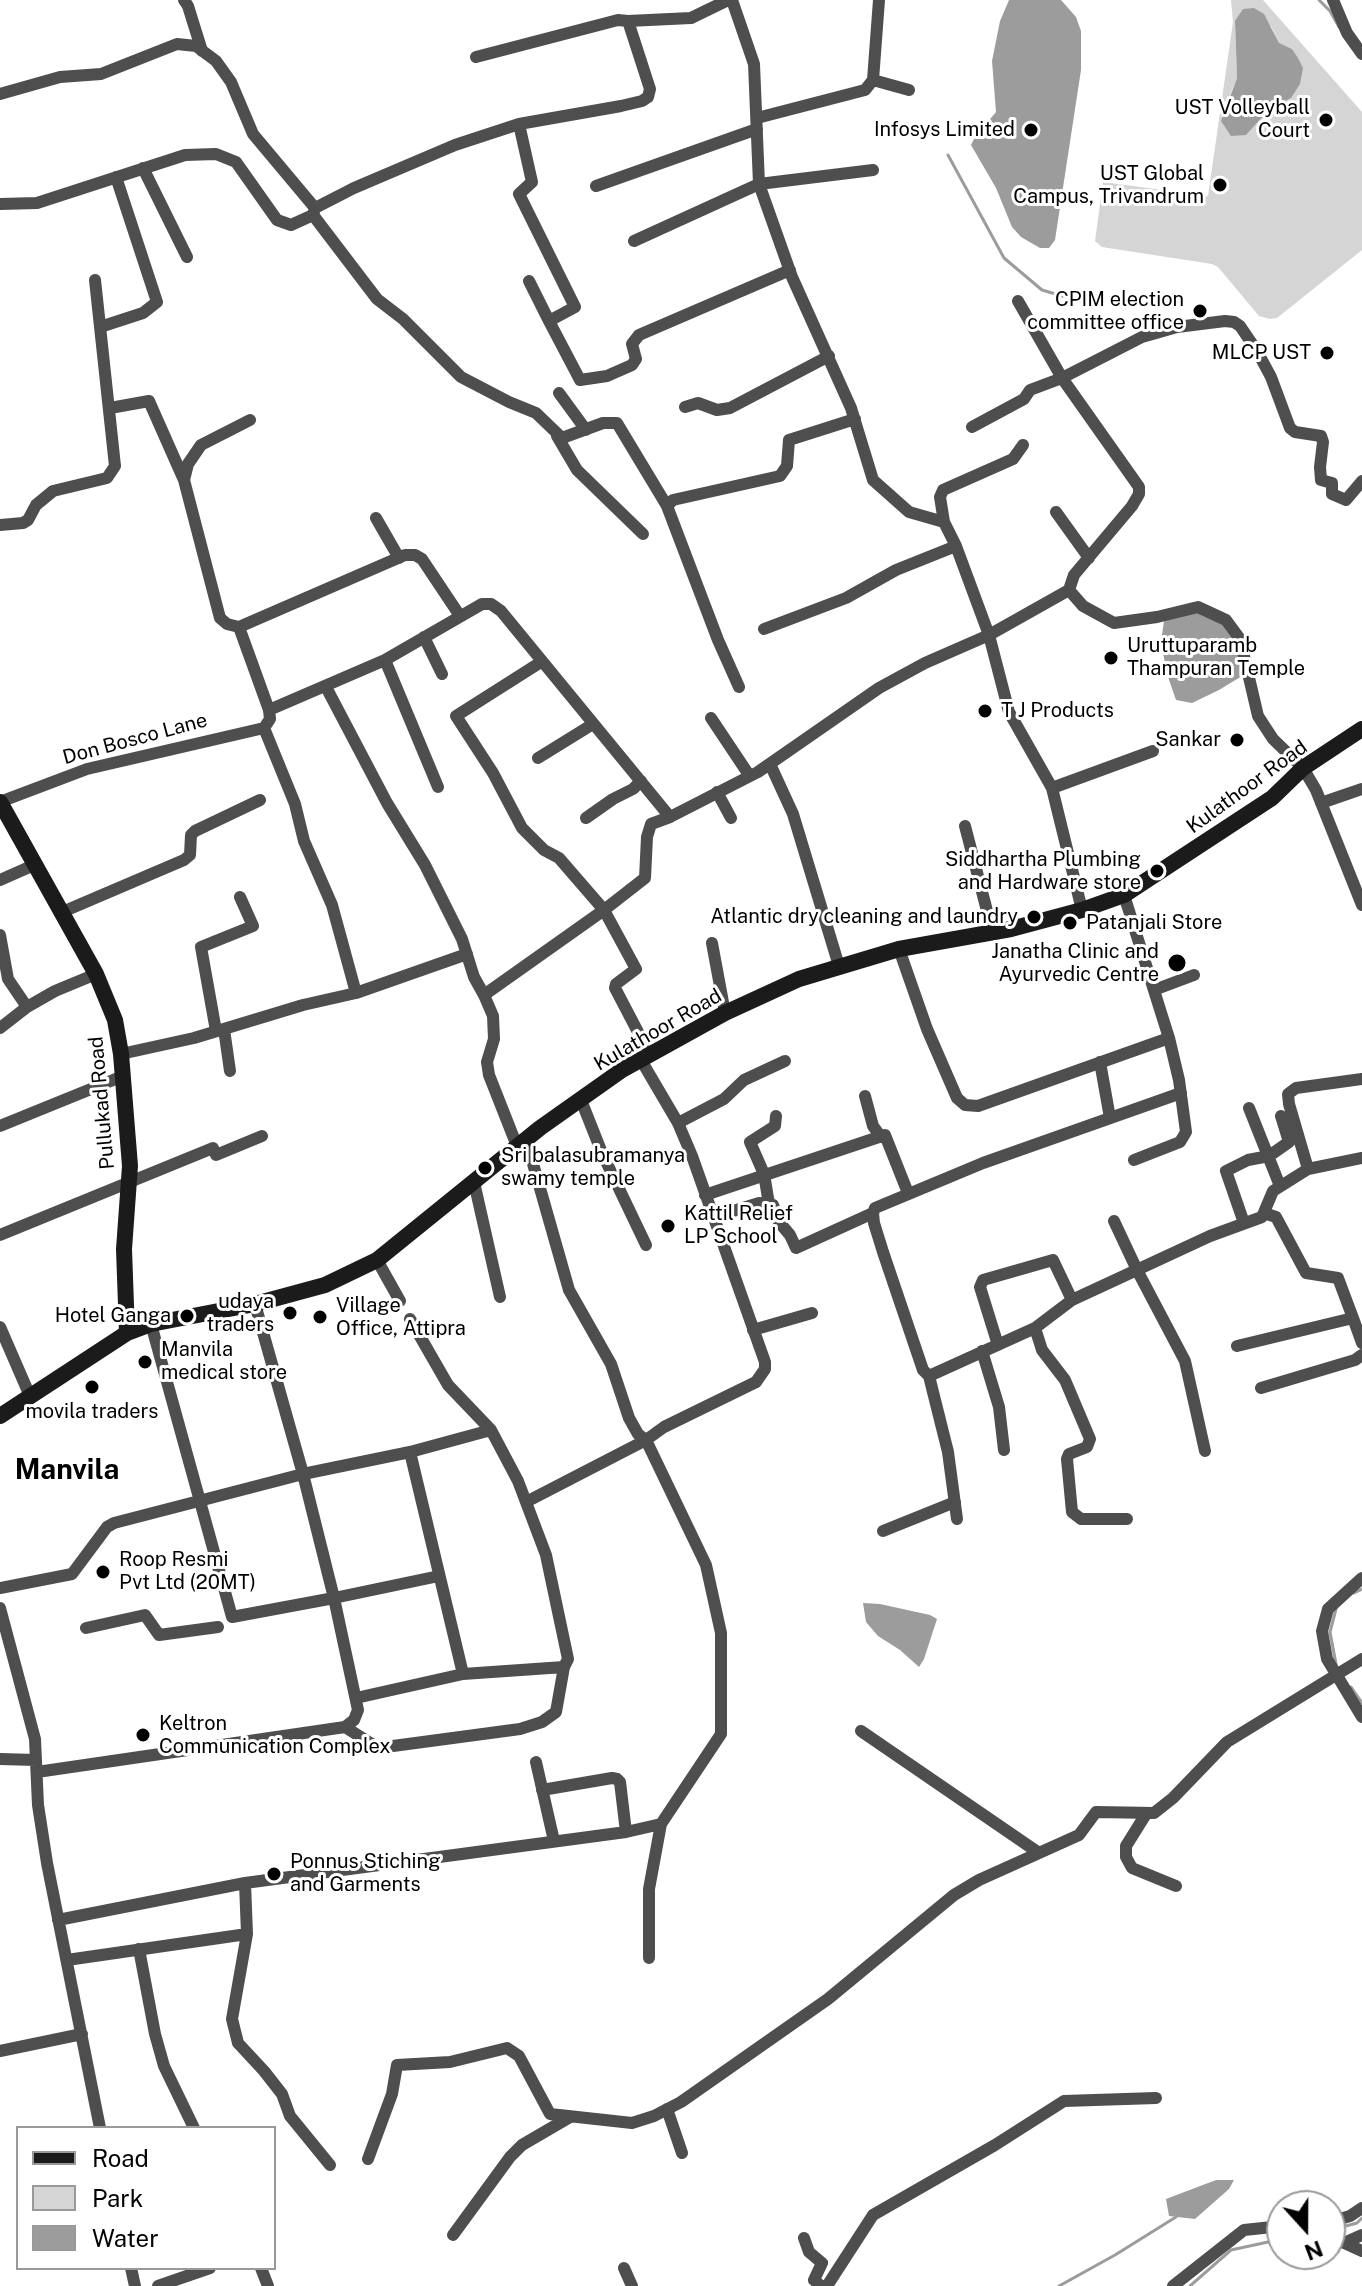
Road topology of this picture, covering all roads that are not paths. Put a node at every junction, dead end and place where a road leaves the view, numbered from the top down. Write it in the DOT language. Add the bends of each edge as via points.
graph roads {
  1 [pos="184,0"];
  2 [pos="730,0"];
  3 [pos="879,0"];
  4 [pos="1333,0"];
  5 [pos="628,21"];
  6 [pos="202,51"];
  7 [pos="1362,54"];
  8 [pos="476,57"];
  9 [pos="873,80"];
  10 [pos="909,90"];
  11 [pos="0,94"];
  12 [pos="757,123"];
  13 [pos="519,124"];
  14 [pos="143,168"];
  15 [pos="873,170"];
  16 [pos="116,177"];
  17 [pos="759,184"];
  18 [pos="596,186"];
  19 [pos="0,204"];
  20 [pos="314,212"];
  21 [pos="634,241"];
  22 [pos="187,257"];
  23 [pos="790,270"];
  24 [pos="95,280"];
  25 [pos="529,281"];
  26 [pos="1018,301"];
  27 [pos="549,321"];
  28 [pos="100,327"];
  29 [pos="829,356"];
  30 [pos="1062,378"];
  31 [pos="559,393"];
  32 [pos="685,407"];
  33 [pos="110,408"];
  34 [pos="855,419"];
  35 [pos="250,420"];
  36 [pos="972,427"];
  37 [pos="586,430"];
  38 [pos="557,436"];
  39 [pos="1023,445"];
  40 [pos="184,480"];
  41 [pos="1362,481"];
  42 [pos="667,506"];
  43 [pos="1056,512"];
  44 [pos="376,518"];
  45 [pos="944,522"];
  46 [pos="0,525"];
  47 [pos="643,534"];
  48 [pos="956,546"];
  49 [pos="399,558"];
  50 [pos="1089,558"];
  51 [pos="1069,590"];
  52 [pos="460,616"];
  53 [pos="239,627"];
  54 [pos="764,629"];
  55 [pos="989,635"];
  56 [pos="424,637"];
  57 [pos="385,660"];
  58 [pos="541,662"];
  59 [pos="442,674"];
  60 [pos="326,687"];
  61 [pos="739,687"];
  62 [pos="269,710"];
  63 [pos="711,718"];
  64 [pos="593,724"];
  65 [pos="264,728"];
  66 [pos="1362,729"];
  67 [pos="1153,751"];
  68 [pos="538,758"];
  69 [pos="770,764"];
  70 [pos="1303,768"];
  71 [pos="749,775"];
  72 [pos="641,781"];
  73 [pos="438,787"];
  74 [pos="1052,788"];
  75 [pos="1362,789"];
  76 [pos="717,792"];
  77 [pos="260,800"];
  78 [pos="0,802"];
  79 [pos="1321,803"];
  80 [pos="670,817"];
  81 [pos="586,818"];
  82 [pos="731,818"];
  83 [pos="965,826"];
  84 [pos="34,865"];
  85 [pos="0,880"];
  86 [pos="1124,895"];
  87 [pos="240,897"];
  88 [pos="1362,905"];
  89 [pos="604,910"];
  90 [pos="1082,910"];
  91 [pos="60,913"];
  92 [pos="993,934"];
  93 [pos="0,935"];
  94 [pos="712,943"];
  95 [pos="899,949"];
  96 [pos="467,954"];
  97 [pos="839,966"];
  98 [pos="96,974"];
  99 [pos="1194,975"];
  100 [pos="1154,990"];
  101 [pos="356,993"];
  102 [pos="484,995"];
  103 [pos="27,1007"];
  104 [pos="725,1013"];
  105 [pos="0,1028"];
  106 [pos="220,1030"];
  107 [pos="1169,1038"];
  108 [pos="121,1054"];
  109 [pos="646,1057"];
  110 [pos="785,1061"];
  111 [pos="1100,1062"];
  112 [pos="230,1071"];
  113 [pos="123,1076"];
  114 [pos="1362,1079"];
  115 [pos="1181,1093"];
  116 [pos="865,1096"];
  117 [pos="581,1100"];
  118 [pos="1249,1108"];
  119 [pos="776,1116"];
  120 [pos="1281,1116"];
  121 [pos="1110,1118"];
  122 [pos="678,1123"];
  123 [pos="0,1126"];
  124 [pos="262,1136"];
  125 [pos="881,1137"];
  126 [pos="522,1142"];
  127 [pos="1269,1156"];
  128 [pos="1362,1158"];
  129 [pos="1134,1160"];
  130 [pos="1308,1169"];
  131 [pos="764,1174"];
  132 [pos="129,1182"];
  133 [pos="474,1182"];
  134 [pos="1280,1186"];
  135 [pos="908,1193"];
  136 [pos="705,1195"];
  137 [pos="769,1204"];
  138 [pos="873,1213"];
  139 [pos="1264,1213"];
  140 [pos="714,1217"];
  141 [pos="1114,1221"];
  142 [pos="1244,1223"];
  143 [pos="0,1235"];
  144 [pos="646,1245"];
  145 [pos="377,1260"];
  146 [pos="1137,1270"];
  147 [pos="500,1297"];
  148 [pos="1072,1300"];
  149 [pos="400,1301"];
  150 [pos="255,1304"];
  151 [pos="812,1313"];
  152 [pos="1353,1318"];
  153 [pos="410,1319"];
  154 [pos="151,1324"];
  155 [pos="0,1327"];
  156 [pos="1035,1328"];
  157 [pos="753,1330"];
  158 [pos="127,1333"];
  159 [pos="1362,1343"];
  160 [pos="998,1345"];
  161 [pos="1237,1346"];
  162 [pos="982,1351"];
  163 [pos="1362,1355"];
  164 [pos="929,1376"];
  165 [pos="1261,1388"];
  166 [pos="30,1396"];
  167 [pos="0,1416"];
  168 [pos="491,1430"];
  169 [pos="646,1440"];
  170 [pos="1004,1450"];
  171 [pos="1205,1451"];
  172 [pos="410,1452"];
  173 [pos="303,1474"];
  174 [pos="202,1501"];
  175 [pos="526,1502"];
  176 [pos="955,1502"];
  177 [pos="957,1519"];
  178 [pos="1127,1519"];
  179 [pos="883,1531"];
  180 [pos="439,1576"];
  181 [pos="1362,1578"];
  182 [pos="0,1588"];
  183 [pos="334,1598"];
  184 [pos="0,1608"];
  185 [pos="218,1627"];
  186 [pos="86,1628"];
  187 [pos="1362,1659"];
  188 [pos="564,1667"];
  189 [pos="463,1674"];
  190 [pos="1336,1675"];
  191 [pos="356,1698"];
  192 [pos="1362,1717"];
  193 [pos="345,1727"];
  194 [pos="861,1731"];
  195 [pos="0,1759"];
  196 [pos="536,1762"];
  197 [pos="36,1766"];
  198 [pos="542,1790"];
  199 [pos="1146,1814"];
  200 [pos="661,1824"];
  201 [pos="626,1832"];
  202 [pos="554,1841"];
  203 [pos="1039,1853"];
  204 [pos="245,1883"];
  205 [pos="1176,1886"];
  206 [pos="58,1920"];
  207 [pos="247,1934"];
  208 [pos="139,1949"];
  209 [pos="649,1958"];
  210 [pos="67,1960"];
  211 [pos="82,2034"];
  212 [pos="0,2051"];
  213 [pos="1156,2098"];
  214 [pos="667,2109"];
  215 [pos="570,2117"];
  216 [pos="100,2126"];
  217 [pos="193,2126"];
  218 [pos="682,2153"];
  219 [pos="368,2159"];
  220 [pos="330,2165"];
  221 [pos="1362,2208"];
  222 [pos="1346,2223"];
  223 [pos="1266,2228"];
  224 [pos="453,2235"];
  225 [pos="804,2238"];
  226 [pos="624,2268"];
  227 [pos="204,2270"];
  228 [pos="158,2286"];
  229 [pos="632,2286"];
  230 [pos="824,2286"];
  231 [pos="1173,2286"];
  1 -- 6 [label="street"];
  2 -- 5 [label="street" via="691,18"];
  2 -- 12 [label="street" via="754,64"];
  3 -- 9 [label="street"];
  4 -- 7 [label="street"];
  5 -- 8 [label="street"];
  5 -- 13 [label="street" via="648,97"];
  6 -- 11 [label="street" via="177,44 101,74 60,77"];
  6 -- 20 [label="street" via="231,82 253,134"];
  9 -- 10 [label="street"];
  9 -- 12 [label="street" via="865,90"];
  12 -- 17 [label="street"];
  12 -- 18 [label="street"];
  13 -- 20 [label="street" via="419,160"];
  13 -- 27 [label="street" via="532,182 519,194 575,307"];
  14 -- 16 [label="street"];
  14 -- 20 [label="street" via="185,155 229,157 282,224 291,225"];
  14 -- 22 [label="street"];
  15 -- 17 [label="street"];
  16 -- 19 [label="street" via="37,203"];
  16 -- 28 [label="street" via="157,302 143,313"];
  17 -- 21 [label="street"];
  17 -- 23 [label="street"];
  20 -- 38 [label="street" via="377,299 461,377 536,413"];
  23 -- 27 [label="street" via="639,335 632,344 632,365 607,376 580,380"];
  23 -- 29 [label="street"];
  24 -- 28 [label="street"];
  25 -- 27 [label="street"];
  26 -- 30 [label="street"];
  28 -- 33 [label="street"];
  29 -- 32 [label="street" via="722,410 698,403"];
  29 -- 34 [label="street"];
  30 -- 36 [label="street" via="1027,392 1024,399"];
  30 -- 41 [label="street" via="1142,337 1177,327 1234,322 1257,351 1290,428 1321,436 1321,480 1332,483 1332,494 1346,500"];
  30 -- 50 [label="street" via="1139,487 1132,506"];
  31 -- 37 [label="street"];
  33 -- 40 [label="street" via="149,401"];
  33 -- 46 [label="street" via="116,460 112,473 53,491 28,520"];
  34 -- 42 [label="street" via="789,440 787,466 780,476 673,500"];
  34 -- 45 [label="street" via="873,480 909,512"];
  35 -- 40 [label="street" via="201,445"];
  37 -- 38 [label="street"];
  37 -- 42 [label="street" via="617,423"];
  38 -- 47 [label="street" via="577,470"];
  39 -- 45 [label="street" via="1013,459 943,490"];
  40 -- 53 [label="street" via="220,618"];
  42 -- 61 [label="street"];
  43 -- 50 [label="street"];
  44 -- 49 [label="street"];
  45 -- 48 [label="street"];
  48 -- 54 [label="street" via="846,598"];
  48 -- 55 [label="street"];
  49 -- 52 [label="street" via="422,559"];
  49 -- 53 [label="street"];
  50 -- 51 [label="street"];
  51 -- 55 [label="street"];
  51 -- 70 [label="street" via="1083,606 1114,623 1198,607 1226,620 1240,639 1258,716"];
  52 -- 56 [label="street"];
  52 -- 58 [label="street" via="491,604"];
  53 -- 62 [label="street"];
  55 -- 69 [label="street" via="879,688"];
  55 -- 74 [label="street" via="1009,712"];
  56 -- 57 [label="street"];
  56 -- 59 [label="street"];
  57 -- 60 [label="street"];
  57 -- 73 [label="street"];
  58 -- 64 [label="street"];
  58 -- 89 [label="street" via="456,716 522,828 559,858"];
  60 -- 62 [label="street"];
  60 -- 96 [label="street" via="425,865"];
  62 -- 65 [label="street"];
  63 -- 71 [label="street"];
  64 -- 68 [label="street"];
  64 -- 72 [label="street"];
  65 -- 78 [label="street, Don Bosco Lane" via="87,769"];
  65 -- 101 [label="street" via="332,905"];
  66 -- 70 [label="main road, Kulathoor Road"];
  67 -- 74 [label="street"];
  69 -- 71 [label="street"];
  69 -- 97 [label="street" via="793,814"];
  70 -- 79 [label="street"];
  70 -- 86 [label="main road, Kulathoor Road" via="1272,798"];
  71 -- 76 [label="street"];
  72 -- 80 [label="street"];
  72 -- 81 [label="street"];
  74 -- 90 [label="street"];
  75 -- 79 [label="street"];
  76 -- 80 [label="street"];
  76 -- 82 [label="street"];
  77 -- 91 [label="street" via="195,831 184,860"];
  78 -- 84 [label="main road, Pullukad Road"];
  79 -- 88 [label="street"];
  80 -- 89 [label="street" via="651,824 645,878"];
  83 -- 92 [label="street"];
  84 -- 85 [label="street"];
  84 -- 91 [label="main road, Pullukad Road"];
  86 -- 90 [label="main road, Kulathoor Road"];
  86 -- 100 [label="street"];
  87 -- 106 [label="street" via="253,926 201,947"];
  89 -- 102 [label="street"];
  89 -- 109 [label="street" via="636,969 615,988"];
  90 -- 92 [label="main road, Kulathoor Road"];
  91 -- 98 [label="main road, Pullukad Road"];
  92 -- 95 [label="main road, Kulathoor Road"];
  93 -- 103 [label="street" via="8,979"];
  94 -- 104 [label="street"];
  95 -- 97 [label="main road, Kulathoor Road"];
  95 -- 111 [label="street" via="927,1029 957,1098 965,1105 978,1106"];
  96 -- 101 [label="street"];
  96 -- 102 [label="street"];
  97 -- 104 [label="main road, Kulathoor Road"];
  98 -- 103 [label="street"];
  98 -- 108 [label="main road, Pullukad Road" via="115,1020"];
  99 -- 100 [label="street"];
  100 -- 107 [label="street"];
  101 -- 106 [label="street"];
  102 -- 126 [label="street" via="493,1016 489,1075"];
  103 -- 105 [label="street"];
  104 -- 109 [label="main road, Kulathoor Road"];
  106 -- 108 [label="street"];
  106 -- 112 [label="street"];
  107 -- 111 [label="street"];
  107 -- 115 [label="street"];
  108 -- 113 [label="main road, Pullukad Road"];
  109 -- 117 [label="main road, Kulathoor Road"];
  109 -- 122 [label="street"];
  110 -- 122 [label="street" via="744,1080 724,1099"];
  111 -- 121 [label="street"];
  113 -- 123 [label="street"];
  113 -- 132 [label="main road, Pullukad Road"];
  114 -- 130 [label="street" via="1296,1088 1288,1094"];
  115 -- 121 [label="street"];
  115 -- 129 [label="street" via="1184,1137"];
  116 -- 125 [label="street"];
  117 -- 126 [label="main road, Kulathoor Road"];
  117 -- 144 [label="street"];
  118 -- 127 [label="street"];
  119 -- 131 [label="street" via="775,1126 750,1142"];
  120 -- 127 [label="street" via="1289,1142"];
  121 -- 135 [label="street"];
  122 -- 136 [label="street"];
  124 -- 132 [label="street" via="216,1155 213,1148"];
  125 -- 131 [label="street"];
  125 -- 135 [label="street" via="885,1135"];
  126 -- 133 [label="main road, Kulathoor Road"];
  126 -- 169 [label="street" via="569,1290 611,1364 629,1418"];
  127 -- 134 [label="street"];
  127 -- 142 [label="street" via="1226,1171"];
  128 -- 130 [label="street"];
  130 -- 134 [label="street"];
  131 -- 136 [label="street"];
  131 -- 137 [label="street"];
  132 -- 143 [label="street"];
  132 -- 158 [label="main road, Pullukad Road" via="124,1249"];
  133 -- 145 [label="main road, Kulathoor Road"];
  133 -- 147 [label="street"];
  134 -- 139 [label="street" via="1269,1196"];
  135 -- 138 [label="street"];
  136 -- 140 [label="street"];
  137 -- 138 [label="street" via="796,1248"];
  137 -- 140 [label="street"];
  138 -- 164 [label="street"];
  139 -- 142 [label="street"];
  139 -- 152 [label="street" via="1276,1217 1306,1273 1338,1278"];
  140 -- 157 [label="street"];
  141 -- 146 [label="street"];
  142 -- 146 [label="street"];
  145 -- 149 [label="street"];
  145 -- 150 [label="main road, Kulathoor Road" via="325,1285"];
  146 -- 148 [label="street"];
  146 -- 171 [label="street" via="1185,1361"];
  148 -- 156 [label="street"];
  148 -- 160 [label="street" via="1050,1259 983,1280 980,1287"];
  150 -- 154 [label="main road, Kulathoor Road"];
  150 -- 173 [label="street"];
  151 -- 157 [label="street"];
  152 -- 159 [label="street"];
  152 -- 161 [label="street"];
  153 -- 168 [label="street" via="448,1385"];
  154 -- 158 [label="main road, Kulathoor Road"];
  154 -- 174 [label="street"];
  155 -- 166 [label="street"];
  156 -- 160 [label="street"];
  156 -- 178 [label="street" via="1090,1439 1087,1447 1067,1459 1072,1512 1081,1519"];
  157 -- 169 [label="street" via="765,1362 756,1382"];
  158 -- 166 [label="main road, Kulathoor Road"];
  160 -- 162 [label="street"];
  162 -- 164 [label="street"];
  162 -- 170 [label="street" via="999,1407"];
  163 -- 165 [label="street"];
  164 -- 176 [label="street"];
  166 -- 167 [label="main road, Kulathoor Road"];
  168 -- 172 [label="street"];
  168 -- 175 [label="street"];
  169 -- 175 [label="street"];
  169 -- 200 [label="street" via="706,1565 721,1633 721,1734"];
  172 -- 173 [label="street"];
  172 -- 180 [label="street"];
  173 -- 174 [label="street"];
  173 -- 183 [label="street"];
  174 -- 182 [label="street" via="114,1523 72,1574"];
  174 -- 183 [label="street" via="232,1617"];
  175 -- 188 [label="street" via="546,1555 568,1659"];
  176 -- 177 [label="street"];
  176 -- 179 [label="street"];
  180 -- 183 [label="street"];
  180 -- 189 [label="street"];
  181 -- 190 [label="street" via="1328,1609 1322,1631"];
  183 -- 191 [label="street"];
  184 -- 197 [label="street" via="35,1739"];
  185 -- 186 [label="street" via="159,1635 145,1615"];
  187 -- 190 [label="street"];
  188 -- 189 [label="street"];
  188 -- 193 [label="street" via="556,1712 520,1729 378,1748"];
  189 -- 191 [label="street"];
  190 -- 192 [label="street"];
  190 -- 199 [label="street" via="1227,1742 1173,1798"];
  191 -- 193 [label="street" via="358,1710"];
  193 -- 197 [label="street"];
  194 -- 203 [label="street"];
  195 -- 197 [label="street"];
  196 -- 198 [label="street"];
  197 -- 206 [label="street"];
  198 -- 201 [label="street" via="617,1779"];
  198 -- 202 [label="street"];
  199 -- 203 [label="street" via="1096,1812 1079,1835"];
  199 -- 205 [label="street" via="1126,1846 1126,1857 1132,1868"];
  200 -- 201 [label="street"];
  200 -- 209 [label="street" via="649,1889"];
  201 -- 202 [label="street"];
  202 -- 204 [label="street"];
  203 -- 214 [label="street" via="954,1895 828,1999"];
  204 -- 206 [label="street"];
  204 -- 207 [label="street"];
  206 -- 210 [label="street"];
  207 -- 208 [label="street"];
  207 -- 220 [label="street" via="232,2019 238,2043 282,2094 297,2126"];
  208 -- 210 [label="street"];
  208 -- 217 [label="street" via="161,2056"];
  210 -- 211 [label="street"];
  211 -- 212 [label="street"];
  211 -- 216 [label="street"];
  213 -- 230 [label="street" via="1064,2101 873,2215"];
  214 -- 215 [label="street" via="632,2123"];
  214 -- 218 [label="street"];
  215 -- 219 [label="street" via="550,2114 519,2056 507,2048 450,2062 397,2065"];
  215 -- 224 [label="street" via="516,2151"];
  221 -- 222 [label="street"];
  223 -- 231 [label="street" via="1244,2230"];
  225 -- 230 [label="street" via="809,2252 822,2263 814,2280"];
  226 -- 229 [label="street"];
  227 -- 228 [label="street"];
}
